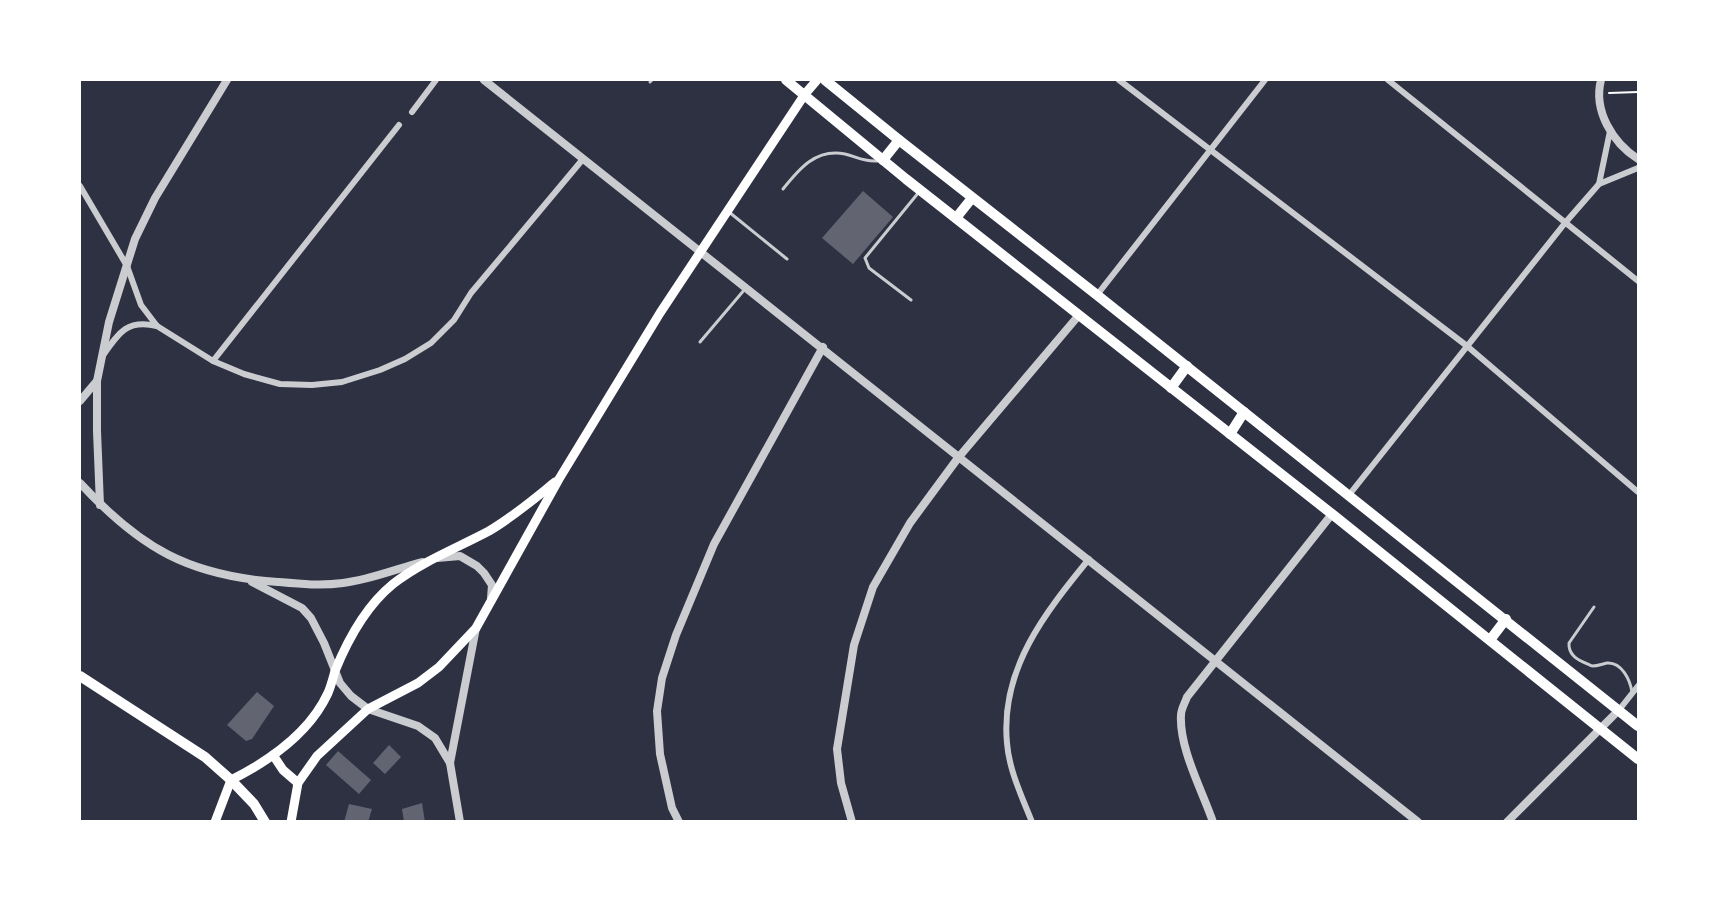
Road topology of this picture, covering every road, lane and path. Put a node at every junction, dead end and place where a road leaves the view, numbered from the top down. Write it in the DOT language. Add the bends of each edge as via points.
graph roads {
  1 [pos="227,80"];
  2 [pos="436,80"];
  3 [pos="484,80"];
  4 [pos="786,80"];
  5 [pos="817,80"];
  6 [pos="825,80"];
  7 [pos="1119,80"];
  8 [pos="1265,80"];
  9 [pos="1388,80"];
  10 [pos="1601,80"];
  11 [pos="1638,92"];
  12 [pos="1600,93"];
  13 [pos="805,94"];
  14 [pos="412,112"];
  15 [pos="399,125"];
  16 [pos="1610,131"];
  17 [pos="899,140"];
  18 [pos="1211,150"];
  19 [pos="583,159"];
  20 [pos="1638,159"];
  21 [pos="883,160"];
  22 [pos="1638,168"];
  23 [pos="1599,184"];
  24 [pos="80,186"];
  25 [pos="783,189"];
  26 [pos="920,190"];
  27 [pos="972,198"];
  28 [pos="729,212"];
  29 [pos="956,218"];
  30 [pos="1565,223"];
  31 [pos="700,253"];
  32 [pos="787,259"];
  33 [pos="128,266"];
  34 [pos="1638,281"];
  35 [pos="746,288"];
  36 [pos="1097,295"];
  37 [pos="911,300"];
  38 [pos="1079,315"];
  39 [pos="157,326"];
  40 [pos="700,342"];
  41 [pos="1467,346"];
  42 [pos="823,347"];
  43 [pos="104,354"];
  44 [pos="213,360"];
  45 [pos="1187,366"];
  46 [pos="97,381"];
  47 [pos="1171,388"];
  48 [pos="80,401"];
  49 [pos="1244,412"];
  50 [pos="1230,434"];
  51 [pos="958,458"];
  52 [pos="559,479"];
  53 [pos="80,483"];
  54 [pos="1638,492"];
  55 [pos="1349,495"];
  56 [pos="100,505"];
  57 [pos="1332,514"];
  58 [pos="437,558"];
  59 [pos="1089,559"];
  60 [pos="248,580"];
  61 [pos="491,598"];
  62 [pos="1594,607"];
  63 [pos="1506,619"];
  64 [pos="476,628"];
  65 [pos="1490,640"];
  66 [pos="1217,661"];
  67 [pos="335,671"];
  68 [pos="80,676"];
  69 [pos="1638,686"];
  70 [pos="1632,694"];
  71 [pos="368,710"];
  72 [pos="1619,711"];
  73 [pos="1638,726"];
  74 [pos="1600,730"];
  75 [pos="273,755"];
  76 [pos="1638,759"];
  77 [pos="450,763"];
  78 [pos="231,780"];
  79 [pos="298,783"];
  80 [pos="215,822"];
  81 [pos="265,822"];
  82 [pos="291,822"];
  83 [pos="460,822"];
  84 [pos="679,822"];
  85 [pos="852,822"];
  86 [pos="1032,822"];
  87 [pos="1213,822"];
  88 [pos="1418,822"];
  89 [pos="1506,822"];
  1 -- 33 [label="street" via="155,198 135,238"];
  2 -- 14 [label="street"];
  3 -- 19 [label="street"];
  4 -- 13 [label="main road"];
  5 -- 13 [label="main road"];
  6 -- 17 [label="main road"];
  7 -- 18 [label="street"];
  8 -- 18 [label="street"];
  9 -- 30 [label="street"];
  10 -- 12 [label="street"];
  11 -- 12 [label="path"];
  12 -- 16 [label="street"];
  13 -- 21 [label="main road"];
  13 -- 28 [label="main road"];
  15 -- 44 [label="street"];
  16 -- 20 [label="street"];
  16 -- 23 [label="street"];
  17 -- 21 [label="main road"];
  17 -- 27 [label="main road"];
  18 -- 36 [label="street"];
  18 -- 41 [label="street"];
  19 -- 31 [label="street"];
  19 -- 44 [label="street" via="471,293 454,320 431,343 405,359 342,382 312,385 280,384"];
  21 -- 25 [label="lane" via="824,155 801,166"];
  21 -- 26 [label="main road"];
  22 -- 23 [label="street"];
  23 -- 30 [label="street"];
  24 -- 33 [label="street"];
  26 -- 29 [label="main road"];
  26 -- 37 [label="lane" via="865,258 869,268"];
  27 -- 29 [label="main road"];
  27 -- 36 [label="main road"];
  28 -- 31 [label="main road"];
  28 -- 32 [label="lane"];
  29 -- 38 [label="main road"];
  30 -- 34 [label="street"];
  30 -- 41 [label="street"];
  31 -- 35 [label="street"];
  31 -- 52 [label="main road"];
  33 -- 39 [label="street" via="141,304"];
  33 -- 43 [label="street" via="109,322"];
  35 -- 40 [label="lane"];
  35 -- 42 [label="street"];
  36 -- 45 [label="main road"];
  38 -- 47 [label="main road"];
  38 -- 51 [label="street"];
  39 -- 43 [label="street" via="133,324 121,332"];
  39 -- 44 [label="street"];
  41 -- 54 [label="street"];
  41 -- 55 [label="street"];
  42 -- 51 [label="street"];
  42 -- 84 [label="street" via="714,544 662,678 657,711 660,754"];
  43 -- 46 [label="street"];
  45 -- 47 [label="main road"];
  45 -- 49 [label="main road"];
  46 -- 48 [label="street"];
  46 -- 56 [label="street"];
  47 -- 50 [label="main road"];
  49 -- 50 [label="main road"];
  49 -- 55 [label="main road"];
  50 -- 57 [label="main road"];
  51 -- 59 [label="street"];
  51 -- 85 [label="street" via="910,523 873,587 854,645 837,749"];
  52 -- 58 [label="main road" via="491,529"];
  52 -- 61 [label="main road"];
  53 -- 56 [label="street"];
  55 -- 63 [label="main road"];
  56 -- 60 [label="street" via="175,560"];
  57 -- 65 [label="main road"];
  57 -- 66 [label="street"];
  58 -- 60 [label="street" via="343,583"];
  58 -- 61 [label="street" via="460,556 477,566 492,585"];
  58 -- 67 [label="main road" via="393,584 380,597 352,635"];
  59 -- 66 [label="street"];
  59 -- 86 [label="street" via="1034,631 1006,704 1007,744"];
  60 -- 67 [label="street" via="302,608 311,618"];
  61 -- 64 [label="main road"];
  62 -- 70 [label="lane" via="1569,643 1569,650 1592,666 1617,664"];
  63 -- 65 [label="main road"];
  63 -- 72 [label="main road"];
  64 -- 71 [label="main road" via="418,683"];
  64 -- 77 [label="street"];
  65 -- 74 [label="main road"];
  66 -- 87 [label="street" via="1187,697 1181,712 1181,733"];
  66 -- 88 [label="street"];
  67 -- 71 [label="street" via="344,689"];
  67 -- 75 [label="main road" via="320,706"];
  68 -- 78 [label="main road" via="205,757"];
  69 -- 70 [label="street"];
  70 -- 72 [label="street"];
  71 -- 77 [label="street" via="418,726 435,738"];
  71 -- 79 [label="main road" via="318,756"];
  72 -- 73 [label="main road"];
  72 -- 74 [label="street"];
  74 -- 76 [label="main road"];
  74 -- 89 [label="street"];
  75 -- 78 [label="main road"];
  75 -- 79 [label="main road"];
  77 -- 83 [label="street"];
  78 -- 80 [label="main road"];
  78 -- 81 [label="main road"];
  79 -- 82 [label="main road"];
}
